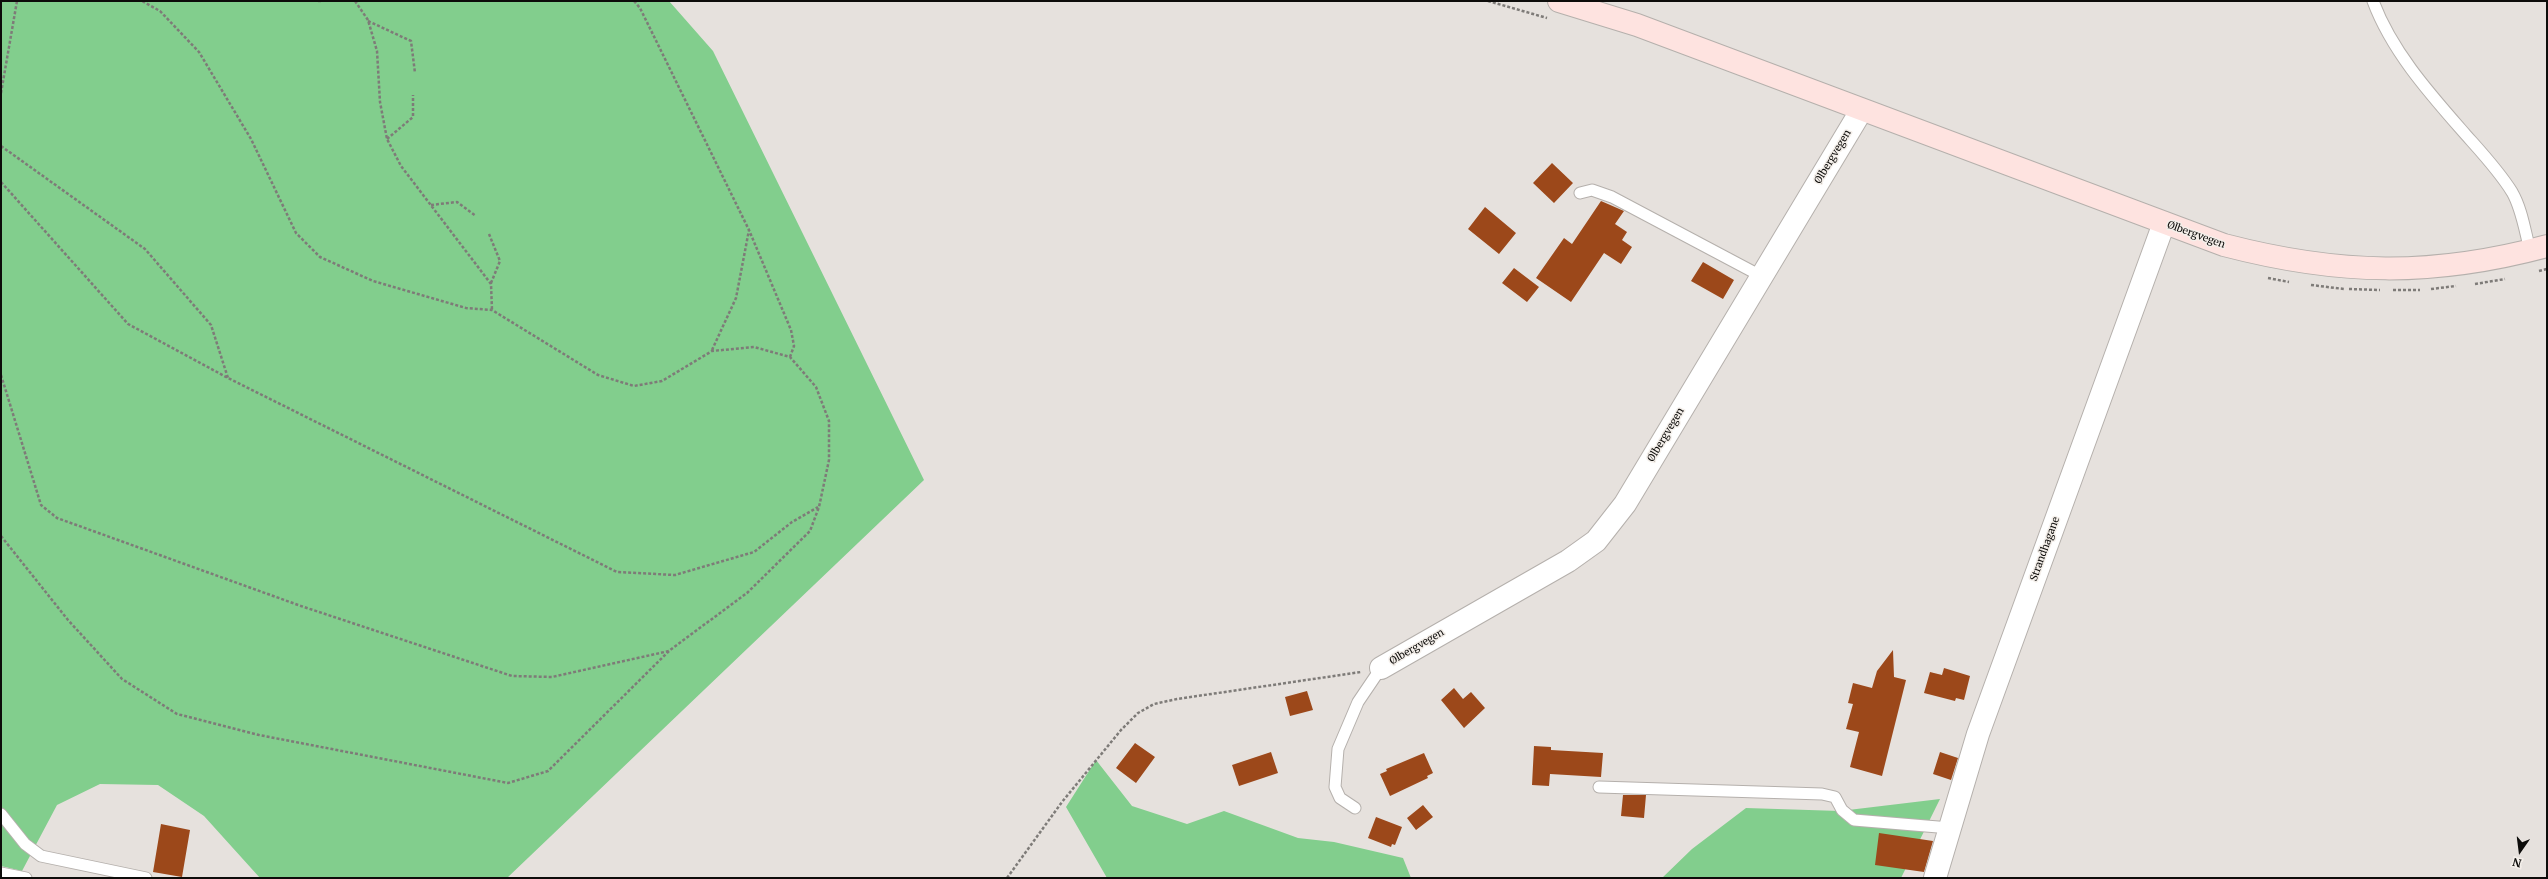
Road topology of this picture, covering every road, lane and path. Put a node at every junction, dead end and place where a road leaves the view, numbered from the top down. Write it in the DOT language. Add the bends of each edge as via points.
graph roads {
  1 [pos="17,1"];
  2 [pos="142,1"];
  3 [pos="318,1"];
  4 [pos="323,1"];
  5 [pos="355,1"];
  6 [pos="634,1"];
  7 [pos="1559,1"];
  8 [pos="2373,1"];
  9 [pos="368,20"];
  10 [pos="415,73"];
  11 [pos="1,93"];
  12 [pos="413,95"];
  13 [pos="1861,111"];
  14 [pos="387,139"];
  15 [pos="1,146"];
  16 [pos="1,182"];
  17 [pos="1580,193"];
  18 [pos="431,205"];
  19 [pos="476,216"];
  20 [pos="2164,223"];
  21 [pos="749,230"];
  22 [pos="489,234"];
  23 [pos="2538,248"];
  24 [pos="1761,276"];
  25 [pos="491,284"];
  26 [pos="492,310"];
  27 [pos="712,350"];
  28 [pos="790,357"];
  29 [pos="1,375"];
  30 [pos="228,378"];
  31 [pos="819,507"];
  32 [pos="1,536"];
  33 [pos="670,650"];
  34 [pos="1381,668"];
  35 [pos="1598,787"];
  36 [pos="1355,808"];
  37 [pos="1,814"];
  38 [pos="1950,828"];
  39 [pos="1,873"];
  40 [pos="26,878"];
  41 [pos="146,878"];
  42 [pos="1007,878"];
  43 [pos="1935,878"];
  1 -- 11 [label="path"];
  2 -- 26 [label="path" via="160,11 199,52 251,139 296,233 320,257 373,281 466,308"];
  3 -- 4 [label="path"];
  5 -- 9 [label="path"];
  6 -- 21 [label="path" via="640,8"];
  7 -- 13 [label="main road, Ølbergvegen" via="1637,25"];
  8 -- 23 [label="lane" via="2381,23 2422,82 2513,193 2523,223"];
  9 -- 10 [label="path" via="411,41"];
  9 -- 14 [label="path" via="377,51 380,102"];
  12 -- 14 [label="path" via="413,117"];
  13 -- 20 [label="main road, Ølbergvegen"];
  13 -- 24 [label="street, Ølbergvegen"];
  14 -- 18 [label="path" via="401,166"];
  15 -- 30 [label="path" via="145,249 211,325"];
  16 -- 30 [label="path" via="128,324"];
  17 -- 24 [label="lane" via="1592,190 1612,197"];
  18 -- 19 [label="path" via="457,202"];
  18 -- 25 [label="path"];
  20 -- 23 [label="main road, Ølbergvegen" via="2224,245 2275,259 2342,268 2395,270 2453,265"];
  20 -- 38 [label="street, Strandhagane" via="1978,734"];
  21 -- 27 [label="path" via="736,298"];
  21 -- 28 [label="path" via="791,330 794,346"];
  22 -- 25 [label="path" via="500,261"];
  24 -- 34 [label="street, Ølbergvegen" via="1625,504 1596,541 1568,561"];
  25 -- 26 [label="path"];
  26 -- 27 [label="path" via="598,375 634,386 662,381"];
  27 -- 28 [label="path" via="754,347"];
  28 -- 31 [label="path" via="816,387 829,421 829,460"];
  29 -- 33 [label="path" via="41,505 57,518 301,606 512,676 552,677"];
  30 -- 31 [label="path" via="617,572 675,575 754,552 792,522"];
  31 -- 33 [label="path" via="810,531 747,593"];
  32 -- 33 [label="path" via="68,620 122,679 177,714 259,735 508,783 548,771"];
  34 -- 36 [label="lane" via="1358,702 1338,749 1335,787 1340,798"];
  34 -- 42 [label="path" via="1154,704 1138,713 1121,730 1062,802"];
  35 -- 38 [label="lane" via="1822,794 1834,796 1842,810 1854,820"];
  37 -- 41 [label="lane" via="25,844 41,856"];
  38 -- 43 [label="street, Strandhagane"];
  39 -- 40 [label="lane"];
}
